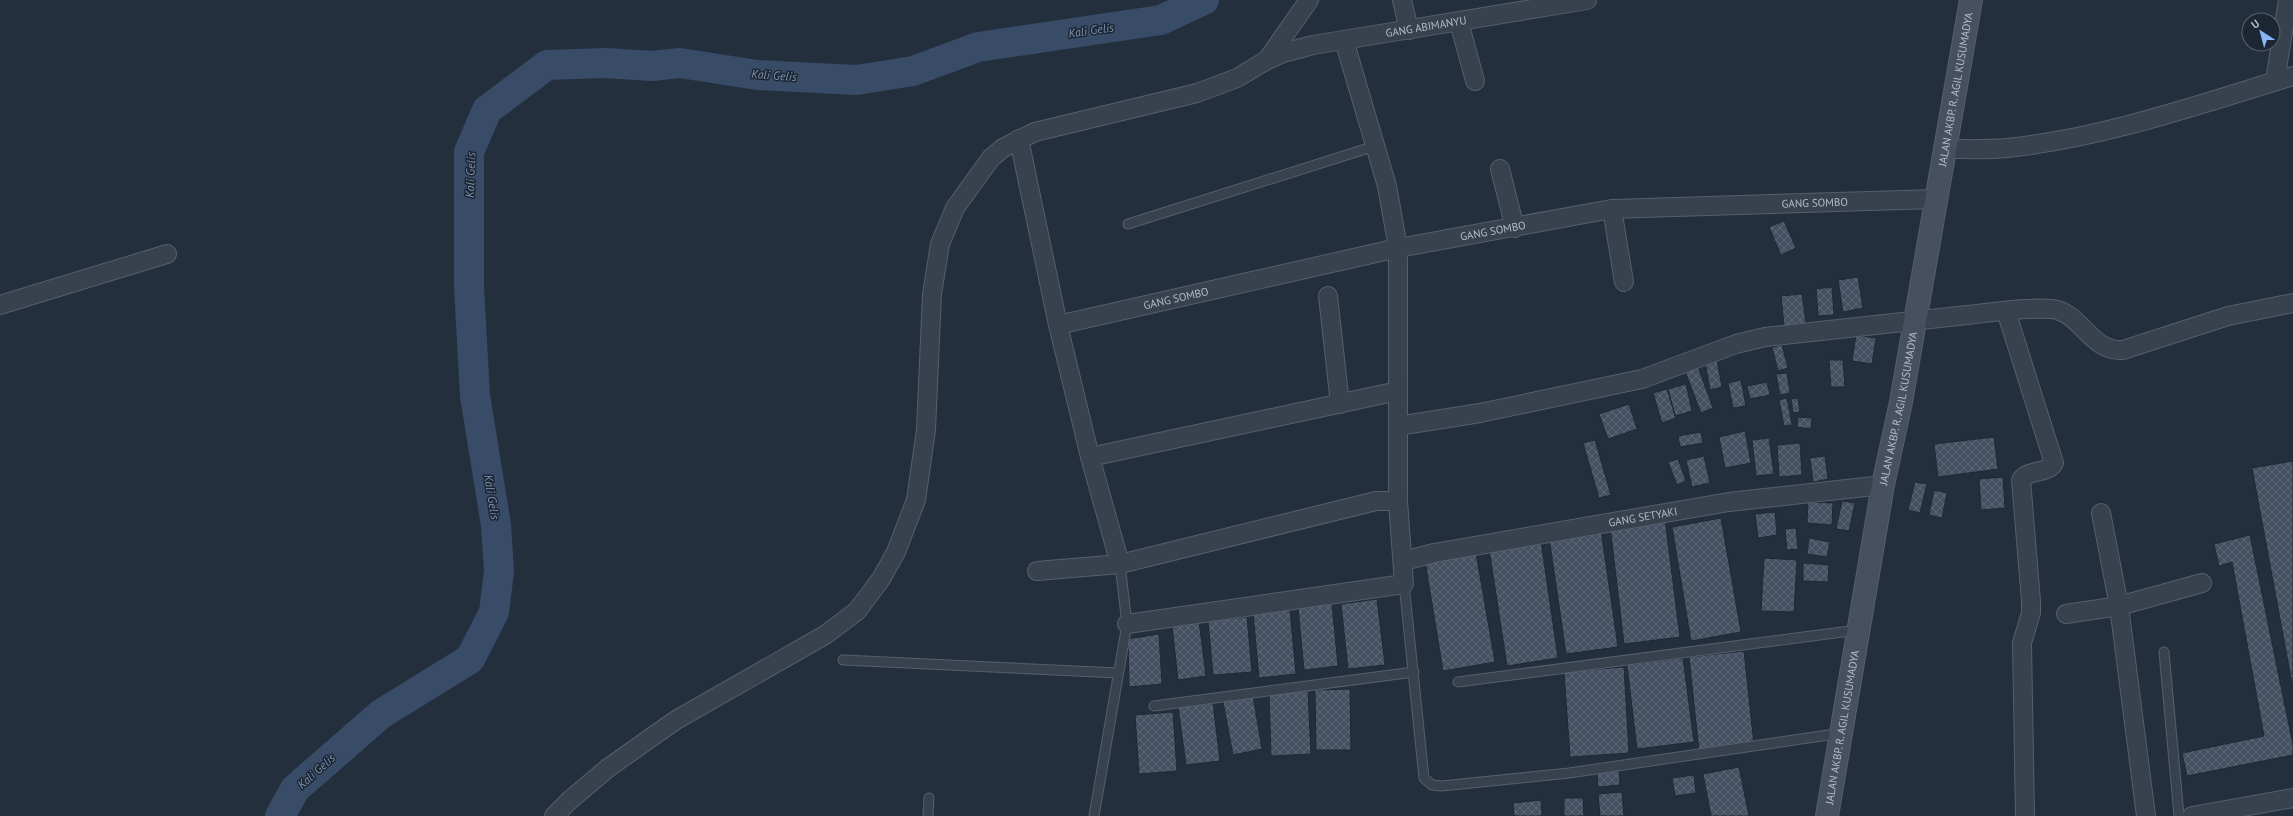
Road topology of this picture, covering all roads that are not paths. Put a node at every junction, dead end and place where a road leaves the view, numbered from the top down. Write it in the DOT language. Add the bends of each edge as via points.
graph roads {
  1 [pos="1308,0"];
  2 [pos="1402,0"];
  3 [pos="1587,0"];
  4 [pos="1971,0"];
  5 [pos="2288,0"];
  6 [pos="1459,22"];
  7 [pos="1409,30"];
  8 [pos="1344,40"];
  9 [pos="1267,60"];
  10 [pos="2293,76"];
  11 [pos="1475,81"];
  12 [pos="2275,81"];
  13 [pos="1019,139"];
  14 [pos="1375,146"];
  15 [pos="1946,149"];
  16 [pos="1500,169"];
  17 [pos="1935,199"];
  18 [pos="1612,209"];
  19 [pos="1128,224"];
  20 [pos="1515,228"];
  21 [pos="1398,248"];
  22 [pos="167,254"];
  23 [pos="1624,282"];
  24 [pos="1328,296"];
  25 [pos="2293,303"];
  26 [pos="0,305"];
  27 [pos="2006,311"];
  28 [pos="1914,320"];
  29 [pos="1058,325"];
  30 [pos="1398,391"];
  31 [pos="1340,404"];
  32 [pos="1398,426"];
  33 [pos="1090,457"];
  34 [pos="1883,485"];
  35 [pos="1398,501"];
  36 [pos="2101,513"];
  37 [pos="1404,560"];
  38 [pos="1120,564"];
  39 [pos="1037,571"];
  40 [pos="2202,583"];
  41 [pos="1404,584"];
  42 [pos="2119,606"];
  43 [pos="2066,614"];
  44 [pos="1127,624"];
  45 [pos="1858,630"];
  46 [pos="2164,652"];
  47 [pos="842,660"];
  48 [pos="1414,672"];
  49 [pos="1118,673"];
  50 [pos="1458,682"];
  51 [pos="1154,706"];
  52 [pos="1842,732"];
  53 [pos="929,798"];
  54 [pos="2286,805"];
  55 [pos="554,816"];
  56 [pos="928,816"];
  57 [pos="1094,816"];
  58 [pos="1827,816"];
  59 [pos="2025,816"];
  60 [pos="2146,816"];
  61 [pos="2179,816"];
  62 [pos="2192,816"];
  1 -- 9 [label="street"];
  2 -- 7 [label="street"];
  3 -- 6 [label="street, GANG ABIMANYU"];
  4 -- 15 [label="main road, JALAN AKBP. R. AGIL KUSUMADYA"];
  5 -- 12 [label="street"];
  6 -- 7 [label="street, GANG ABIMANYU"];
  6 -- 11 [label="street"];
  7 -- 8 [label="street, GANG ABIMANYU"];
  8 -- 9 [label="street, GANG ABIMANYU" via="1298,48"];
  8 -- 14 [label="street"];
  9 -- 13 [label="street" via="1237,78 1197,94 1053,126"];
  10 -- 12 [label="street"];
  12 -- 15 [label="street" via="2150,118 2061,140 2006,148"];
  13 -- 29 [label="street"];
  13 -- 55 [label="street" via="991,158 979,172 955,208 940,244 932,294 926,430 916,500 896,552 881,579 857,611 825,635 676,720 608,768"];
  14 -- 19 [label="lane"];
  14 -- 21 [label="street" via="1387,186"];
  15 -- 17 [label="main road, JALAN AKBP. R. AGIL KUSUMADYA"];
  16 -- 20 [label="street"];
  17 -- 18 [label="street, GANG SOMBO"];
  17 -- 28 [label="main road, JALAN AKBP. R. AGIL KUSUMADYA"];
  18 -- 20 [label="street, GANG SOMBO"];
  18 -- 23 [label="street"];
  20 -- 21 [label="street, GANG SOMBO"];
  21 -- 29 [label="street, GANG SOMBO"];
  21 -- 30 [label="street"];
  22 -- 26 [label="street"];
  24 -- 31 [label="street"];
  25 -- 27 [label="street" via="2228,316 2123,350 2101,345 2060,310"];
  27 -- 28 [label="street"];
  27 -- 59 [label="street" via="2054,463 2051,467 2026,475 2021,480 2031,601 2031,612 2022,643"];
  28 -- 32 [label="street" via="1765,337 1736,344 1642,379 1480,413"];
  28 -- 34 [label="main road, JALAN AKBP. R. AGIL KUSUMADYA" via="1901,402"];
  29 -- 33 [label="street"];
  30 -- 31 [label="street"];
  30 -- 32 [label="street"];
  31 -- 33 [label="street"];
  32 -- 35 [label="street"];
  33 -- 38 [label="street"];
  34 -- 37 [label="street, GANG SETYAKI" via="1677,510"];
  34 -- 45 [label="main road, JALAN AKBP. R. AGIL KUSUMADYA"];
  35 -- 37 [label="street"];
  35 -- 38 [label="street" via="1376,502"];
  36 -- 42 [label="street"];
  37 -- 41 [label="street"];
  38 -- 39 [label="street"];
  38 -- 44 [label="lane"];
  40 -- 42 [label="street"];
  41 -- 44 [label="street"];
  41 -- 48 [label="lane"];
  42 -- 43 [label="street"];
  42 -- 60 [label="street"];
  44 -- 49 [label="lane"];
  45 -- 50 [label="lane"];
  45 -- 52 [label="main road, JALAN AKBP. R. AGIL KUSUMADYA"];
  46 -- 61 [label="lane"];
  47 -- 49 [label="lane"];
  48 -- 51 [label="lane"];
  48 -- 52 [label="lane" via="1424,778 1432,785 1569,773"];
  49 -- 57 [label="lane"];
  52 -- 58 [label="main road, JALAN AKBP. R. AGIL KUSUMADYA"];
  53 -- 56 [label="lane"];
  54 -- 62 [label="street"];
}
